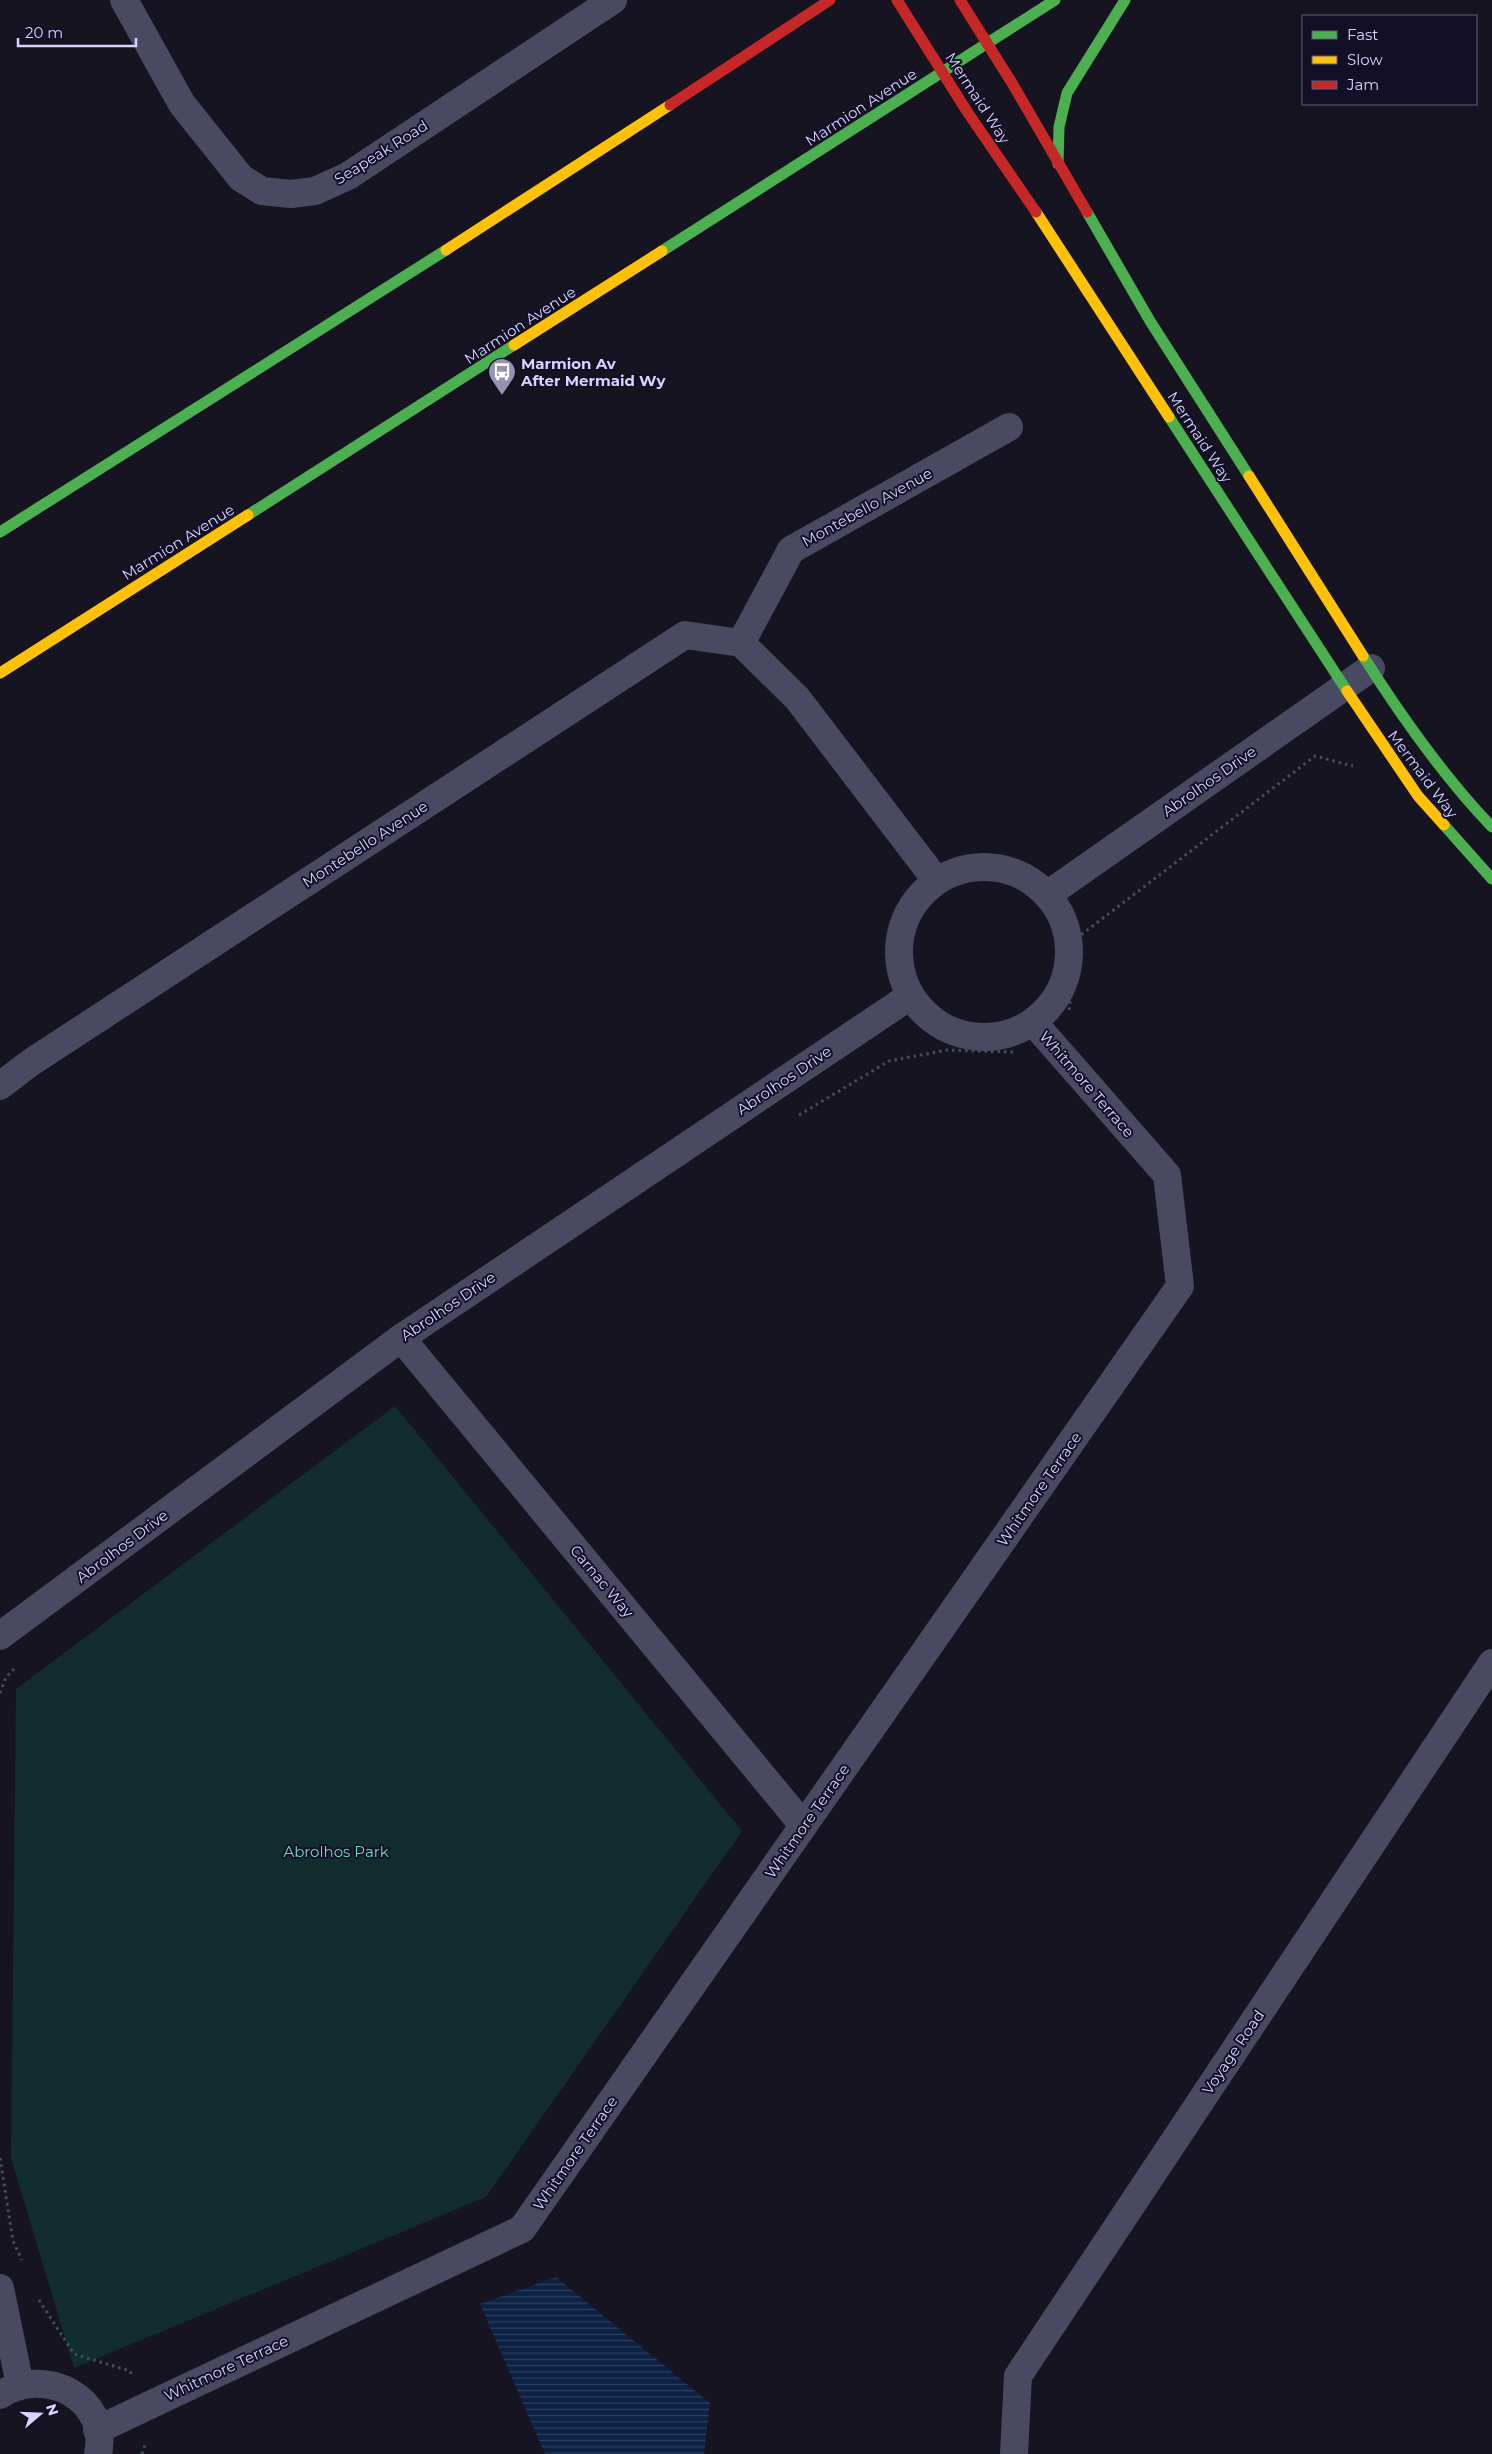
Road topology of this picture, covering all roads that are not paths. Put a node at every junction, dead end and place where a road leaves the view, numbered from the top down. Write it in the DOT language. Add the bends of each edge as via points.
graph roads {
  1 [pos="124,0"];
  2 [pos="613,0"];
  3 [pos="830,0"];
  4 [pos="897,0"];
  5 [pos="960,0"];
  6 [pos="1055,0"];
  7 [pos="1125,0"];
  8 [pos="986,43"];
  9 [pos="942,73"];
  10 [pos="1058,164"];
  11 [pos="1009,428"];
  12 [pos="0,532"];
  13 [pos="54,638"];
  14 [pos="741,643"];
  15 [pos="9,653"];
  16 [pos="1371,668"];
  17 [pos="0,674"];
  18 [pos="1344,687"];
  19 [pos="1492,828"];
  20 [pos="1492,879"];
  21 [pos="936,880"];
  22 [pos="1047,894"];
  23 [pos="910,996"];
  24 [pos="1038,1027"];
  25 [pos="0,1086"];
  26 [pos="401,1338"];
  27 [pos="0,1636"];
  28 [pos="1492,1663"];
  29 [pos="804,1825"];
  30 [pos="0,2288"];
  31 [pos="10,2390"];
  32 [pos="98,2442"];
  33 [pos="1014,2454"];
  1 -- 2 [label="street, Seapeak Road" via="182,104 241,178 262,192 290,194 315,191 348,176"];
  3 -- 12 [label="main road" via="504,213"];
  4 -- 9 [label="main road, Mermaid Way"];
  5 -- 8 [label="main road, Mermaid Way"];
  6 -- 8 [label="main road, Marmion Avenue"];
  7 -- 10 [label="main road" via="1067,93 1058,127"];
  8 -- 9 [label="main road, Marmion Avenue"];
  8 -- 10 [label="main road, Mermaid Way"];
  9 -- 13 [label="main road, Marmion Avenue"];
  9 -- 18 [label="main road, Mermaid Way" via="1065,255"];
  10 -- 16 [label="main road, Mermaid Way" via="1150,321"];
  11 -- 14 [label="street, Montebello Avenue" via="791,550"];
  13 -- 15 [label="main road"];
  13 -- 17 [label="main road, Marmion Avenue"];
  14 -- 21 [label="street" via="797,698"];
  14 -- 25 [label="street, Montebello Avenue" via="685,635 30,1063"];
  16 -- 18 [label="street, Abrolhos Drive"];
  16 -- 19 [label="main road, Mermaid Way" via="1410,725"];
  18 -- 20 [label="main road, Mermaid Way" via="1418,796"];
  18 -- 22 [label="street, Abrolhos Drive"];
  21 -- 22 [label="street" via="963,868 993,866 1021,875"];
  21 -- 23 [label="street" via="908,910 899,939 900,968"];
  22 -- 24 [label="street" via="1063,920 1069,949 1064,978"];
  23 -- 24 [label="street" via="924,1012 948,1029 977,1037"];
  23 -- 26 [label="street, Abrolhos Drive"];
  24 -- 29 [label="street, Whitmore Terrace" via="1167,1175 1180,1286"];
  26 -- 27 [label="street, Abrolhos Drive"];
  26 -- 29 [label="street, Carnac Way"];
  28 -- 33 [label="street, Voyage Road" via="1018,2376"];
  29 -- 32 [label="street, Whitmore Terrace" via="522,2229 144,2406"];
  30 -- 31 [label="street"];
  31 -- 32 [label="street" via="49,2383 68,2390 90,2411"];
}
